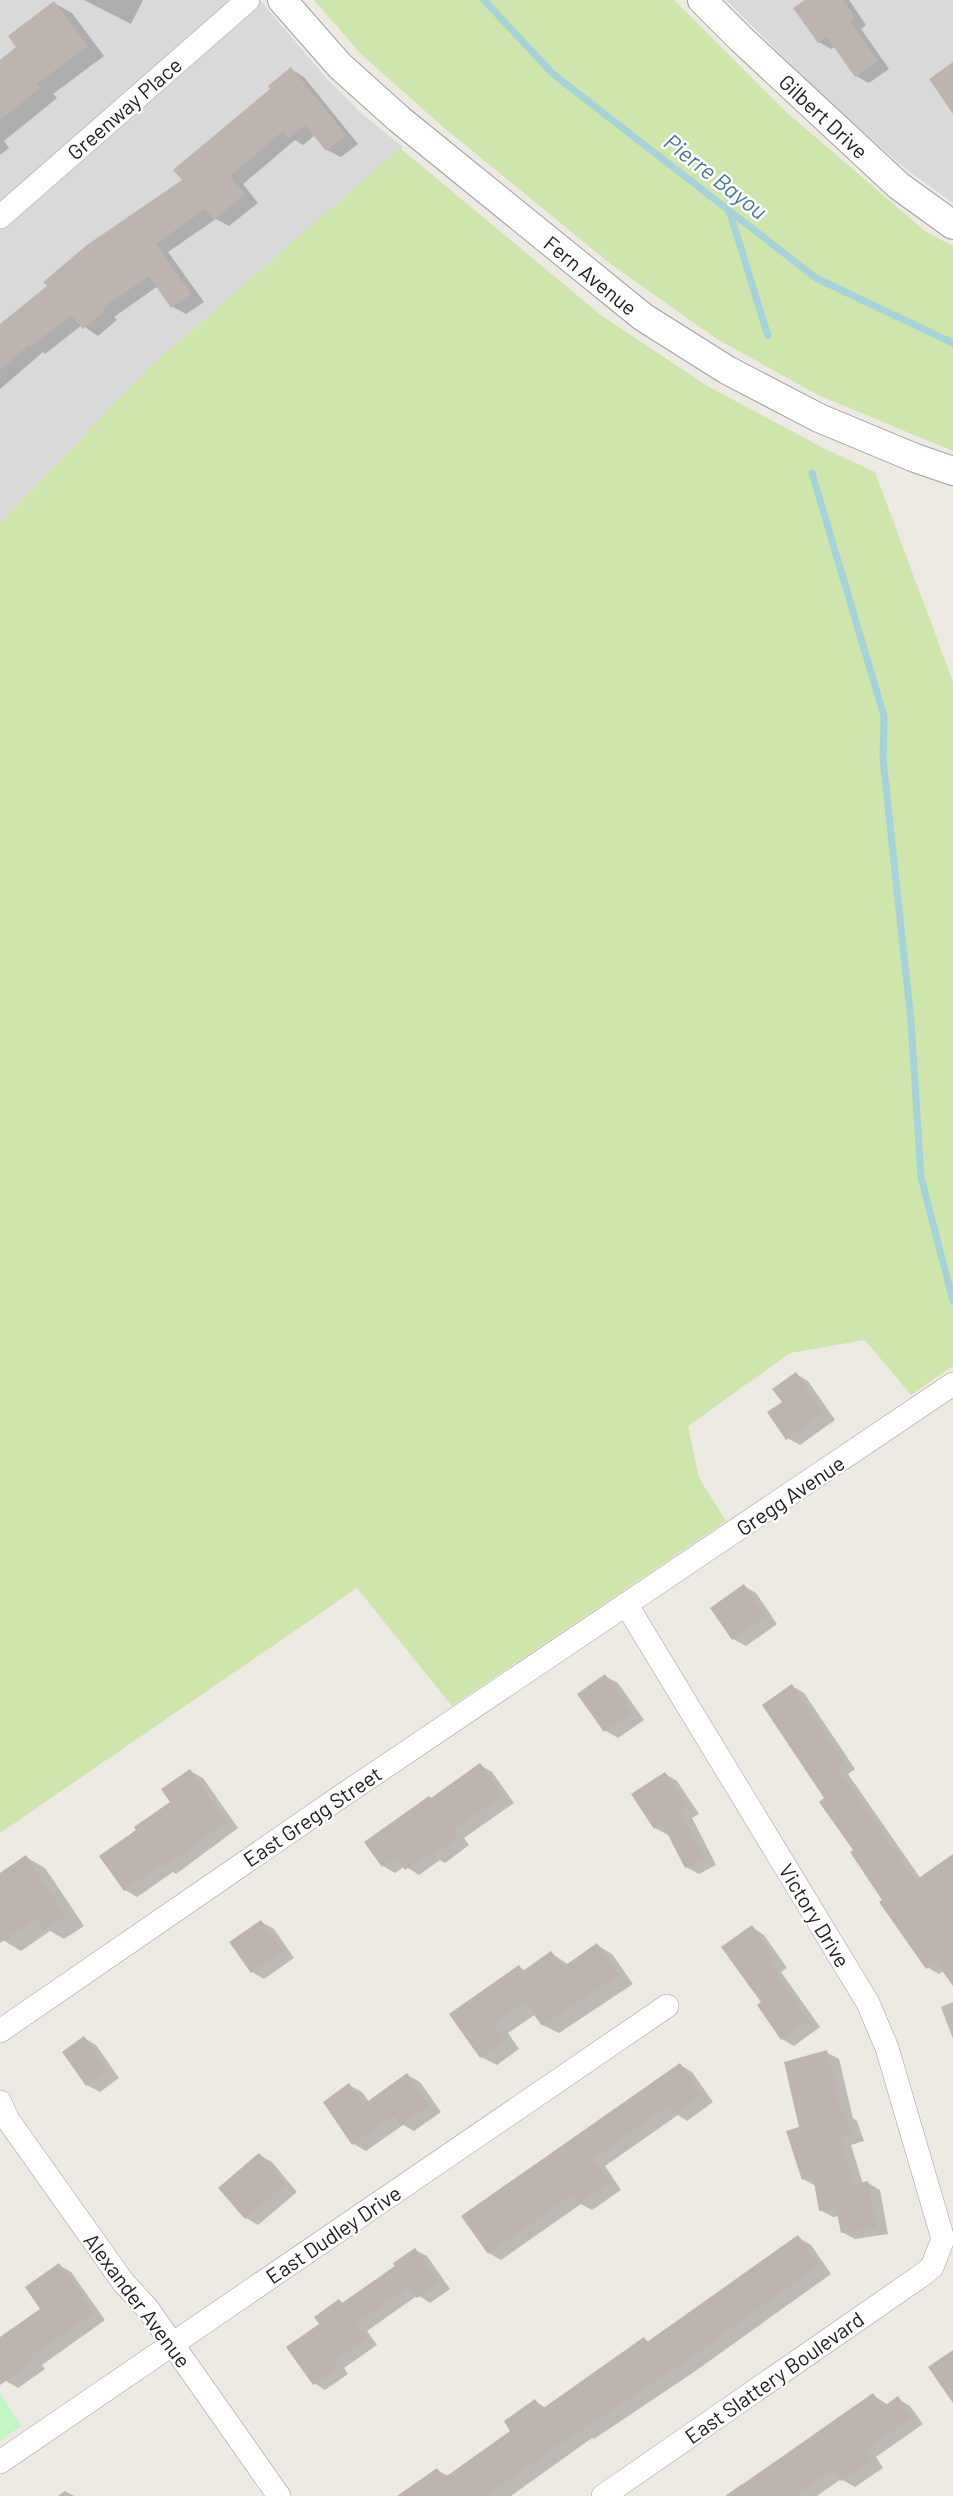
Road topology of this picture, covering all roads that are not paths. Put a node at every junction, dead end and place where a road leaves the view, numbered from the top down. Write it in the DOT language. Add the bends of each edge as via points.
graph roads {
  1 [pos="248,0"];
  2 [pos="282,0"];
  3 [pos="702,0"];
  4 [pos="0,217"];
  5 [pos="953,225"];
  6 [pos="953,471"];
  7 [pos="953,1384"];
  8 [pos="626,1604"];
  9 [pos="667,2006"];
  10 [pos="0,2031"];
  11 [pos="0,2102"];
  12 [pos="939,2253"];
  13 [pos="172,2344"];
  14 [pos="0,2462"];
  15 [pos="279,2496"];
  16 [pos="603,2496"];
  1 -- 4 [label="street, Greenway Place"];
  2 -- 6 [label="street, Fern Avenue" via="341,66 399,118 643,317 727,370 819,418"];
  3 -- 5 [label="street, Gilbert Drive" via="899,186"];
  7 -- 8 [label="street, Gregg Avenue"];
  8 -- 10 [label="street, East Gregg Street"];
  8 -- 12 [label="street, Victory Drive" via="868,2003 940,2223 943,2239"];
  9 -- 13 [label="street, East Dudley Drive"];
  11 -- 13 [label="street, Alexander Avenue" via="92,2239"];
  12 -- 16 [label="street, East Slattery Boulevard" via="925,2273"];
  13 -- 14 [label="street, East Dudley Drive"];
  13 -- 15 [label="street, Alexander Avenue"];
}
